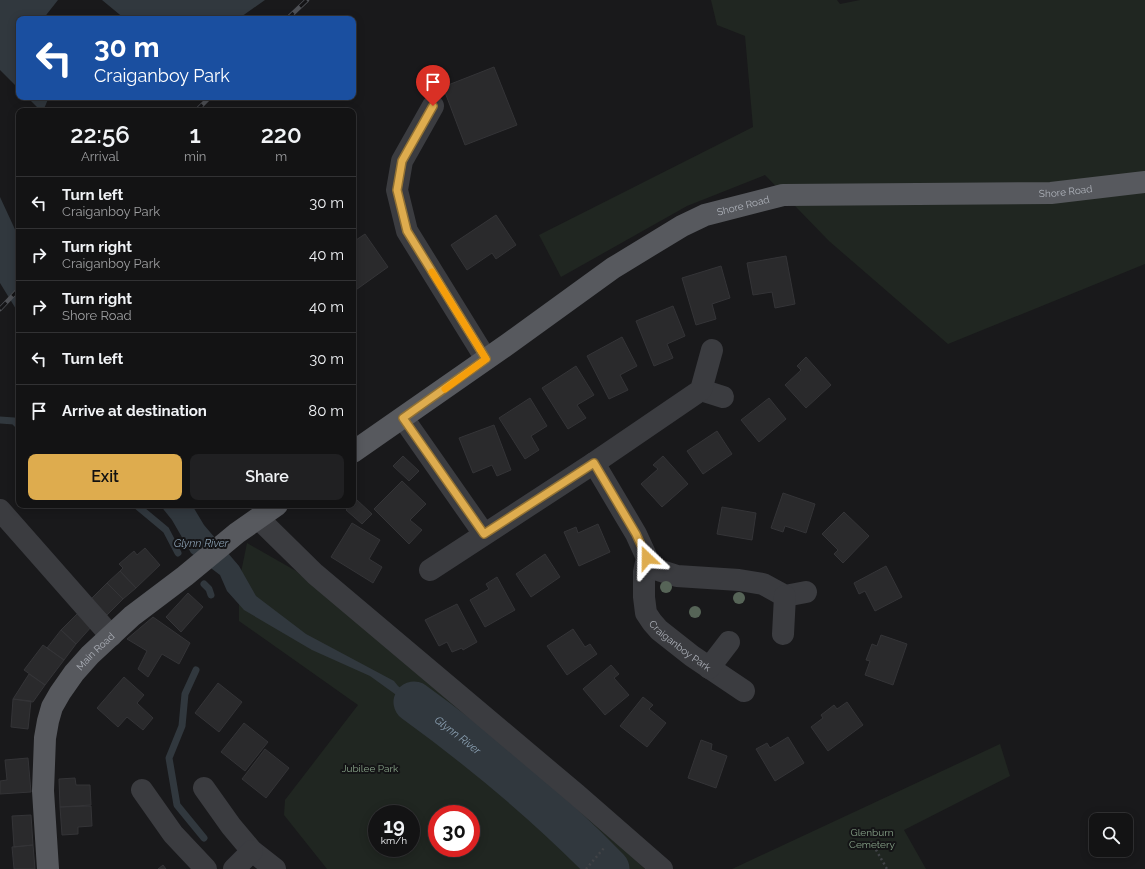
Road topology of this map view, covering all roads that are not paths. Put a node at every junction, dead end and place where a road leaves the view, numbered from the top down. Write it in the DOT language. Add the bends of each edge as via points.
graph roads {
  1 [pos="433,106"];
  2 [pos="1145,182"];
  3 [pos="712,350"];
  4 [pos="486,359"];
  5 [pos="701,390"];
  6 [pos="723,397"];
  7 [pos="403,418"];
  8 [pos="356,450"];
  9 [pos="594,463"];
  10 [pos="0,510"];
  11 [pos="267,510"];
  12 [pos="484,534"];
  13 [pos="647,558"];
  14 [pos="430,570"];
  15 [pos="806,592"];
  16 [pos="785,596"];
  17 [pos="783,634"];
  18 [pos="111,636"];
  19 [pos="729,642"];
  20 [pos="709,668"];
  21 [pos="744,691"];
  22 [pos="204,788"];
  23 [pos="142,790"];
  24 [pos="252,851"];
  25 [pos="48,869"];
  26 [pos="206,869"];
  27 [pos="234,869"];
  28 [pos="275,869"];
  29 [pos="662,869"];
  1 -- 4 [label="street" via="402,161 397,190 407,231"];
  2 -- 4 [label="main road, Shore Road" via="1052,193 783,195 705,214 613,268"];
  3 -- 5 [label="street"];
  4 -- 7 [label="main road, Shore Road"];
  5 -- 6 [label="street"];
  5 -- 9 [label="street"];
  7 -- 8 [label="main road"];
  7 -- 12 [label="street"];
  9 -- 12 [label="street"];
  9 -- 13 [label="street" via="636,534"];
  10 -- 18 [label="street"];
  11 -- 18 [label="main road, Main Road" via="132,616"];
  11 -- 29 [label="street" via="315,574"];
  12 -- 14 [label="street"];
  13 -- 16 [label="street" via="655,569 677,576 763,584"];
  13 -- 20 [label="street, Craiganboy Park" via="644,572 646,613 659,630"];
  15 -- 16 [label="street"];
  16 -- 17 [label="street"];
  18 -- 25 [label="main road, Main Road" via="74,673 52,707 48,721 43,791"];
  19 -- 20 [label="street"];
  20 -- 21 [label="street, Craiganboy Park"];
  22 -- 24 [label="street"];
  23 -- 26 [label="street" via="173,834"];
  24 -- 27 [label="street"];
  24 -- 28 [label="street"];
}
